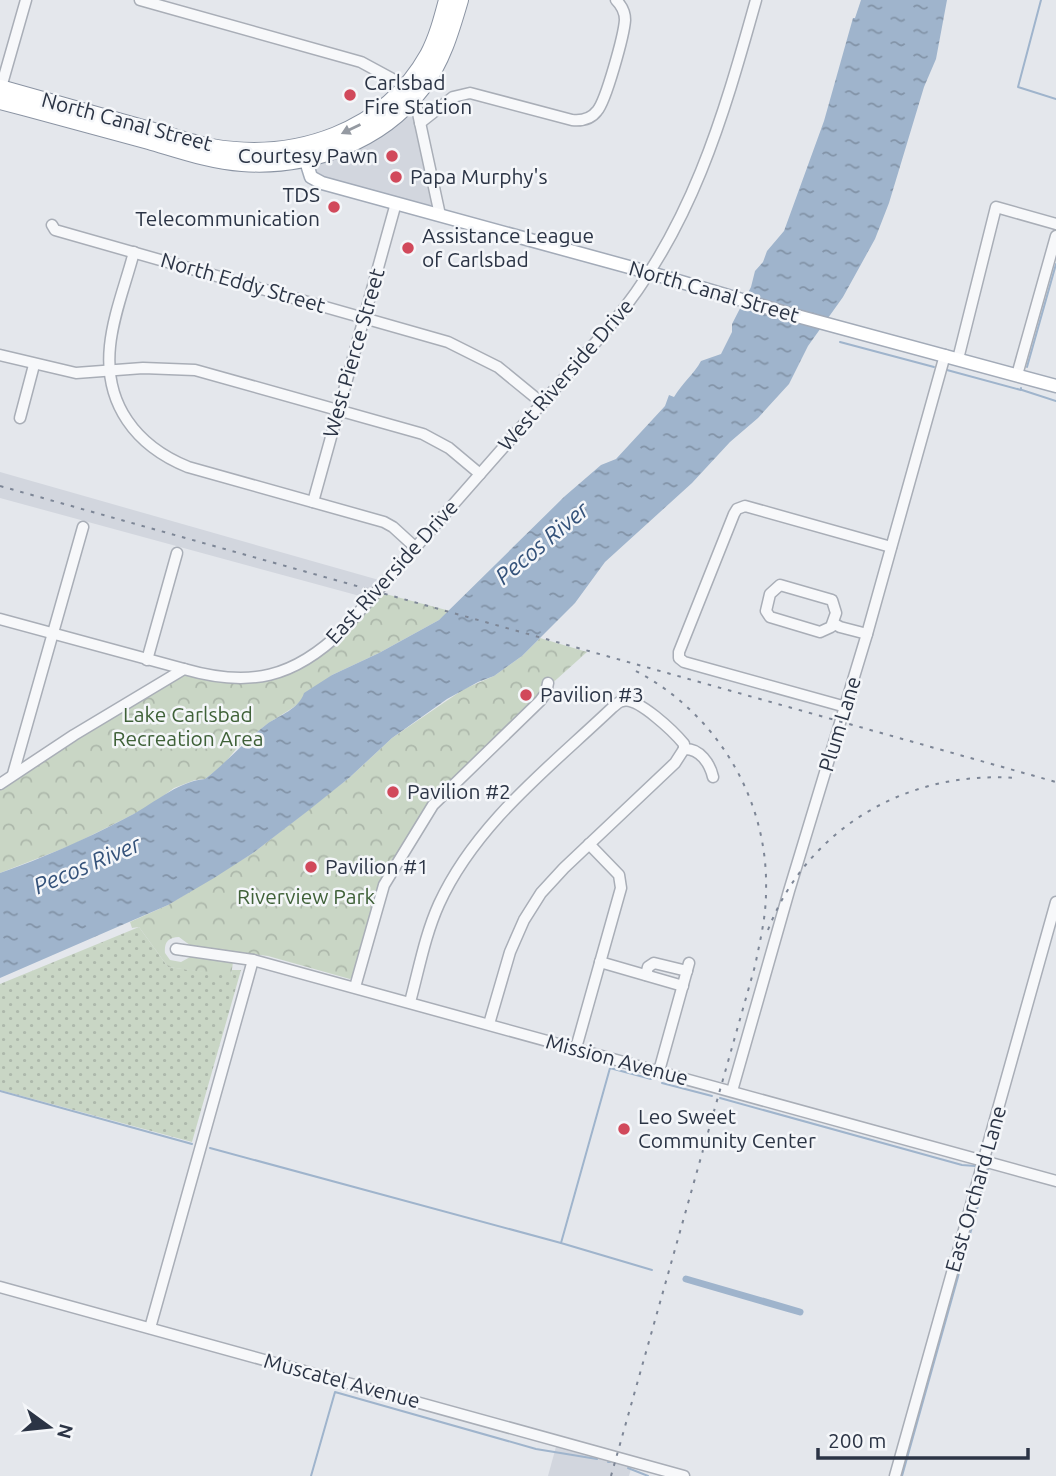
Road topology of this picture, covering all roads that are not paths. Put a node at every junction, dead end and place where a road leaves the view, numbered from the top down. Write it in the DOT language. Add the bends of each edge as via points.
graph roads {
  1 [pos="26,0"];
  2 [pos="140,0"];
  3 [pos="447,0"];
  4 [pos="460,0"];
  5 [pos="616,0"];
  6 [pos="756,0"];
  7 [pos="0,89"];
  8 [pos="409,93"];
  9 [pos="0,101"];
  10 [pos="420,123"];
  11 [pos="281,148"];
  12 [pos="305,158"];
  13 [pos="396,204"];
  14 [pos="440,215"];
  15 [pos="1056,224"];
  16 [pos="52,225"];
  17 [pos="1056,236"];
  18 [pos="134,252"];
  19 [pos="651,273"];
  20 [pos="364,317"];
  21 [pos="0,355"];
  22 [pos="952,357"];
  23 [pos="34,365"];
  24 [pos="110,372"];
  25 [pos="1017,375"];
  26 [pos="1056,386"];
  27 [pos="542,403"];
  28 [pos="338,409"];
  29 [pos="20,418"];
  30 [pos="480,474"];
  31 [pos="313,502"];
  32 [pos="83,527"];
  33 [pos="891,547"];
  34 [pos="416,548"];
  35 [pos="177,553"];
  36 [pos="0,619"];
  37 [pos="833,623"];
  38 [pos="53,634"];
  39 [pos="867,634"];
  40 [pos="147,660"];
  41 [pos="184,669"];
  42 [pos="548,683"];
  43 [pos="846,707"];
  44 [pos="684,749"];
  45 [pos="13,775"];
  46 [pos="713,777"];
  47 [pos="0,784"];
  48 [pos="589,844"];
  49 [pos="1056,902"];
  50 [pos="1050,945"];
  51 [pos="176,949"];
  52 [pos="253,960"];
  53 [pos="600,962"];
  54 [pos="646,975"];
  55 [pos="683,986"];
  56 [pos="355,987"];
  57 [pos="410,1002"];
  58 [pos="489,1024"];
  59 [pos="576,1048"];
  60 [pos="659,1071"];
  61 [pos="732,1091"];
  62 [pos="984,1161"];
  63 [pos="1056,1181"];
  64 [pos="0,1286"];
  65 [pos="150,1328"];
  66 [pos="684,1476"];
  67 [pos="895,1476"];
  1 -- 7 [label="street"];
  2 -- 8 [label="street" via="361,62"];
  3 -- 8 [label="highway"];
  4 -- 8 [label="highway" via="440,58"];
  5 -- 10 [label="street" via="624,14 623,28 604,97 592,116 572,120 465,93 448,100"];
  6 -- 19 [label="street, West Riverside Drive" via="709,156"];
  7 -- 11 [label="highway, North Canal Street" via="210,146"];
  8 -- 10 [label="street"];
  8 -- 11 [label="highway, North Canal Street, one-way" via="345,132"];
  8 -- 12 [label="highway, North Canal Street" via="386,122 362,139"];
  9 -- 12 [label="highway, North Canal Street" via="220,161 262,164"];
  10 -- 14 [label="street"];
  11 -- 12 [label="highway"];
  12 -- 13 [label="main road, North Canal Street" via="316,181"];
  13 -- 14 [label="main road, North Canal Street"];
  13 -- 20 [label="street, West Pierce Street"];
  14 -- 19 [label="main road, North Canal Street"];
  15 -- 22 [label="street, Plum Lane" via="996,207"];
  16 -- 18 [label="street, North Eddy Street" via="55,230"];
  17 -- 25 [label="street"];
  18 -- 20 [label="street, North Eddy Street"];
  18 -- 24 [label="street" via="113,327"];
  19 -- 22 [label="main road, North Canal Street"];
  19 -- 27 [label="street, West Riverside Drive"];
  20 -- 27 [label="street, North Eddy Street" via="474,353 510,375"];
  20 -- 28 [label="street, West Pierce Street"];
  21 -- 23 [label="street"];
  22 -- 25 [label="main road, North Canal Street"];
  22 -- 33 [label="street, Plum Lane"];
  23 -- 24 [label="street" via="76,373"];
  23 -- 29 [label="street"];
  24 -- 28 [label="street" via="195,370"];
  24 -- 31 [label="street" via="126,419 164,457"];
  25 -- 26 [label="main road, North Canal Street"];
  27 -- 30 [label="street, West Riverside Drive"];
  28 -- 30 [label="street" via="424,434"];
  28 -- 31 [label="street, West Pierce Street"];
  30 -- 34 [label="street, East Riverside Drive"];
  31 -- 34 [label="street" via="384,522"];
  32 -- 38 [label="street"];
  33 -- 39 [label="street, Plum Lane"];
  33 -- 43 [label="street" via="741,506 679,652 684,662"];
  34 -- 41 [label="street, East Riverside Drive" via="343,630 308,660 250,678 225,679"];
  35 -- 40 [label="street"];
  36 -- 38 [label="street, East Riverside Drive"];
  37 -- 37 [label="street" via="836,608 829,598 786,585 777,586 770,594 766,611 773,619 820,632"];
  37 -- 39 [label="street"];
  38 -- 40 [label="street, East Riverside Drive"];
  38 -- 45 [label="street"];
  39 -- 43 [label="street, Plum Lane"];
  40 -- 41 [label="street, East Riverside Drive"];
  41 -- 45 [label="street"];
  42 -- 56 [label="street" via="540,701 433,805 384,885"];
  43 -- 61 [label="street, Plum Lane"];
  44 -- 46 [label="street" via="701,755"];
  44 -- 48 [label="street"];
  44 -- 57 [label="street" via="665,724 631,701 613,707 495,820 472,848 433,919"];
  45 -- 47 [label="street"];
  48 -- 53 [label="street" via="621,882"];
  48 -- 58 [label="street" via="547,886 524,920"];
  49 -- 50 [label="street, East Orchard Lane"];
  50 -- 62 [label="street, East Orchard Lane"];
  51 -- 52 [label="street, Mission Avenue"];
  52 -- 56 [label="street, Mission Avenue"];
  52 -- 65 [label="street"];
  53 -- 54 [label="street"];
  53 -- 59 [label="street"];
  54 -- 55 [label="street"];
  54 -- 55 [label="street" via="654,962 688,967"];
  55 -- 60 [label="street"];
  56 -- 57 [label="street, Mission Avenue"];
  57 -- 58 [label="street, Mission Avenue"];
  58 -- 59 [label="street, Mission Avenue"];
  59 -- 60 [label="street, Mission Avenue"];
  60 -- 61 [label="street, Mission Avenue"];
  61 -- 62 [label="street, Mission Avenue"];
  62 -- 63 [label="street, Mission Avenue"];
  62 -- 67 [label="street, East Orchard Lane"];
  64 -- 65 [label="street, Muscatel Avenue"];
  65 -- 66 [label="street, Muscatel Avenue"];
}
